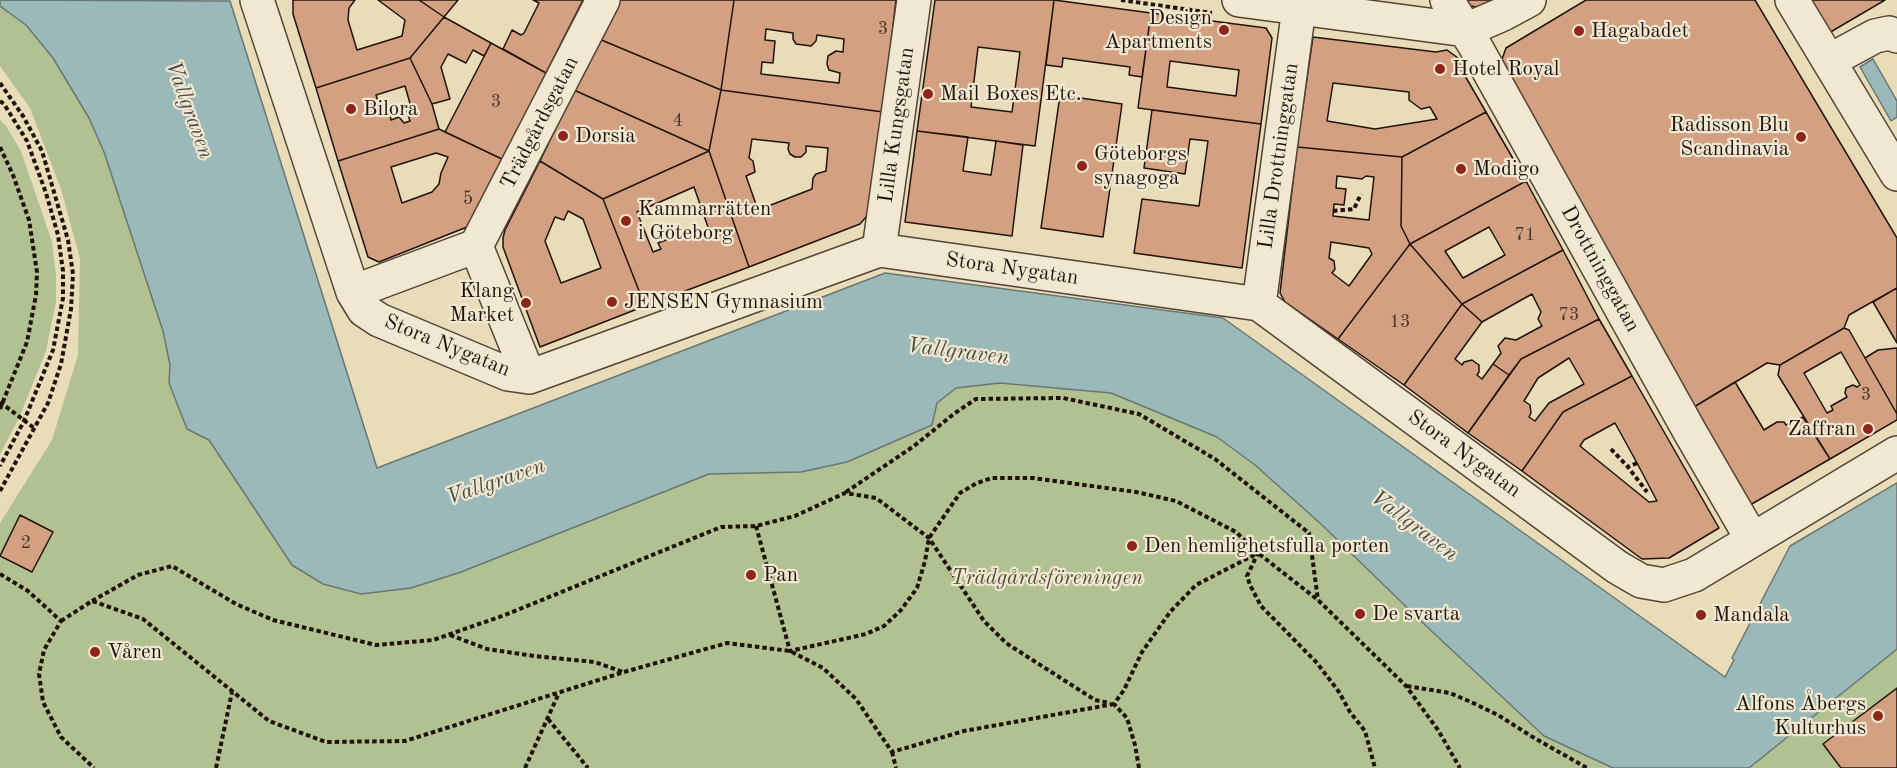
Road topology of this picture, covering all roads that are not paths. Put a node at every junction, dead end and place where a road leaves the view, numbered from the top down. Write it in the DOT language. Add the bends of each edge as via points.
graph roads {
  1 [pos="257,0"];
  2 [pos="603,0"];
  3 [pos="914,0"];
  4 [pos="1239,0"];
  5 [pos="1447,0"];
  6 [pos="1529,0"];
  7 [pos="1792,0"];
  8 [pos="1299,8"];
  9 [pos="1466,30"];
  10 [pos="1897,36"];
  11 [pos="1829,61"];
  12 [pos="1897,174"];
  13 [pos="476,246"];
  14 [pos="879,250"];
  15 [pos="353,292"];
  16 [pos="1259,304"];
  17 [pos="529,377"];
  18 [pos="1897,453"];
  19 [pos="1752,539"];
  1 -- 15 [label="street, Stora Nygatan"];
  2 -- 13 [label="street, Trädgårdsgatan"];
  3 -- 14 [label="street, Lilla Kungsgatan"];
  4 -- 8 [label="street"];
  5 -- 9 [label="street, Drottninggatan"];
  6 -- 9 [label="street"];
  7 -- 11 [label="street"];
  8 -- 9 [label="street"];
  8 -- 16 [label="street, Lilla Drottninggatan"];
  9 -- 19 [label="street, Drottninggatan"];
  10 -- 11 [label="street" via="1875,36"];
  11 -- 12 [label="street"];
  13 -- 15 [label="street"];
  13 -- 17 [label="street"];
  14 -- 16 [label="street, Stora Nygatan"];
  14 -- 17 [label="street, Stora Nygatan"];
  15 -- 17 [label="street, Stora Nygatan" via="364,310 379,320 508,374"];
  16 -- 19 [label="street, Stora Nygatan" via="1641,581 1664,585 1694,575"];
  18 -- 19 [label="street, Stora Nygatan"];
}
